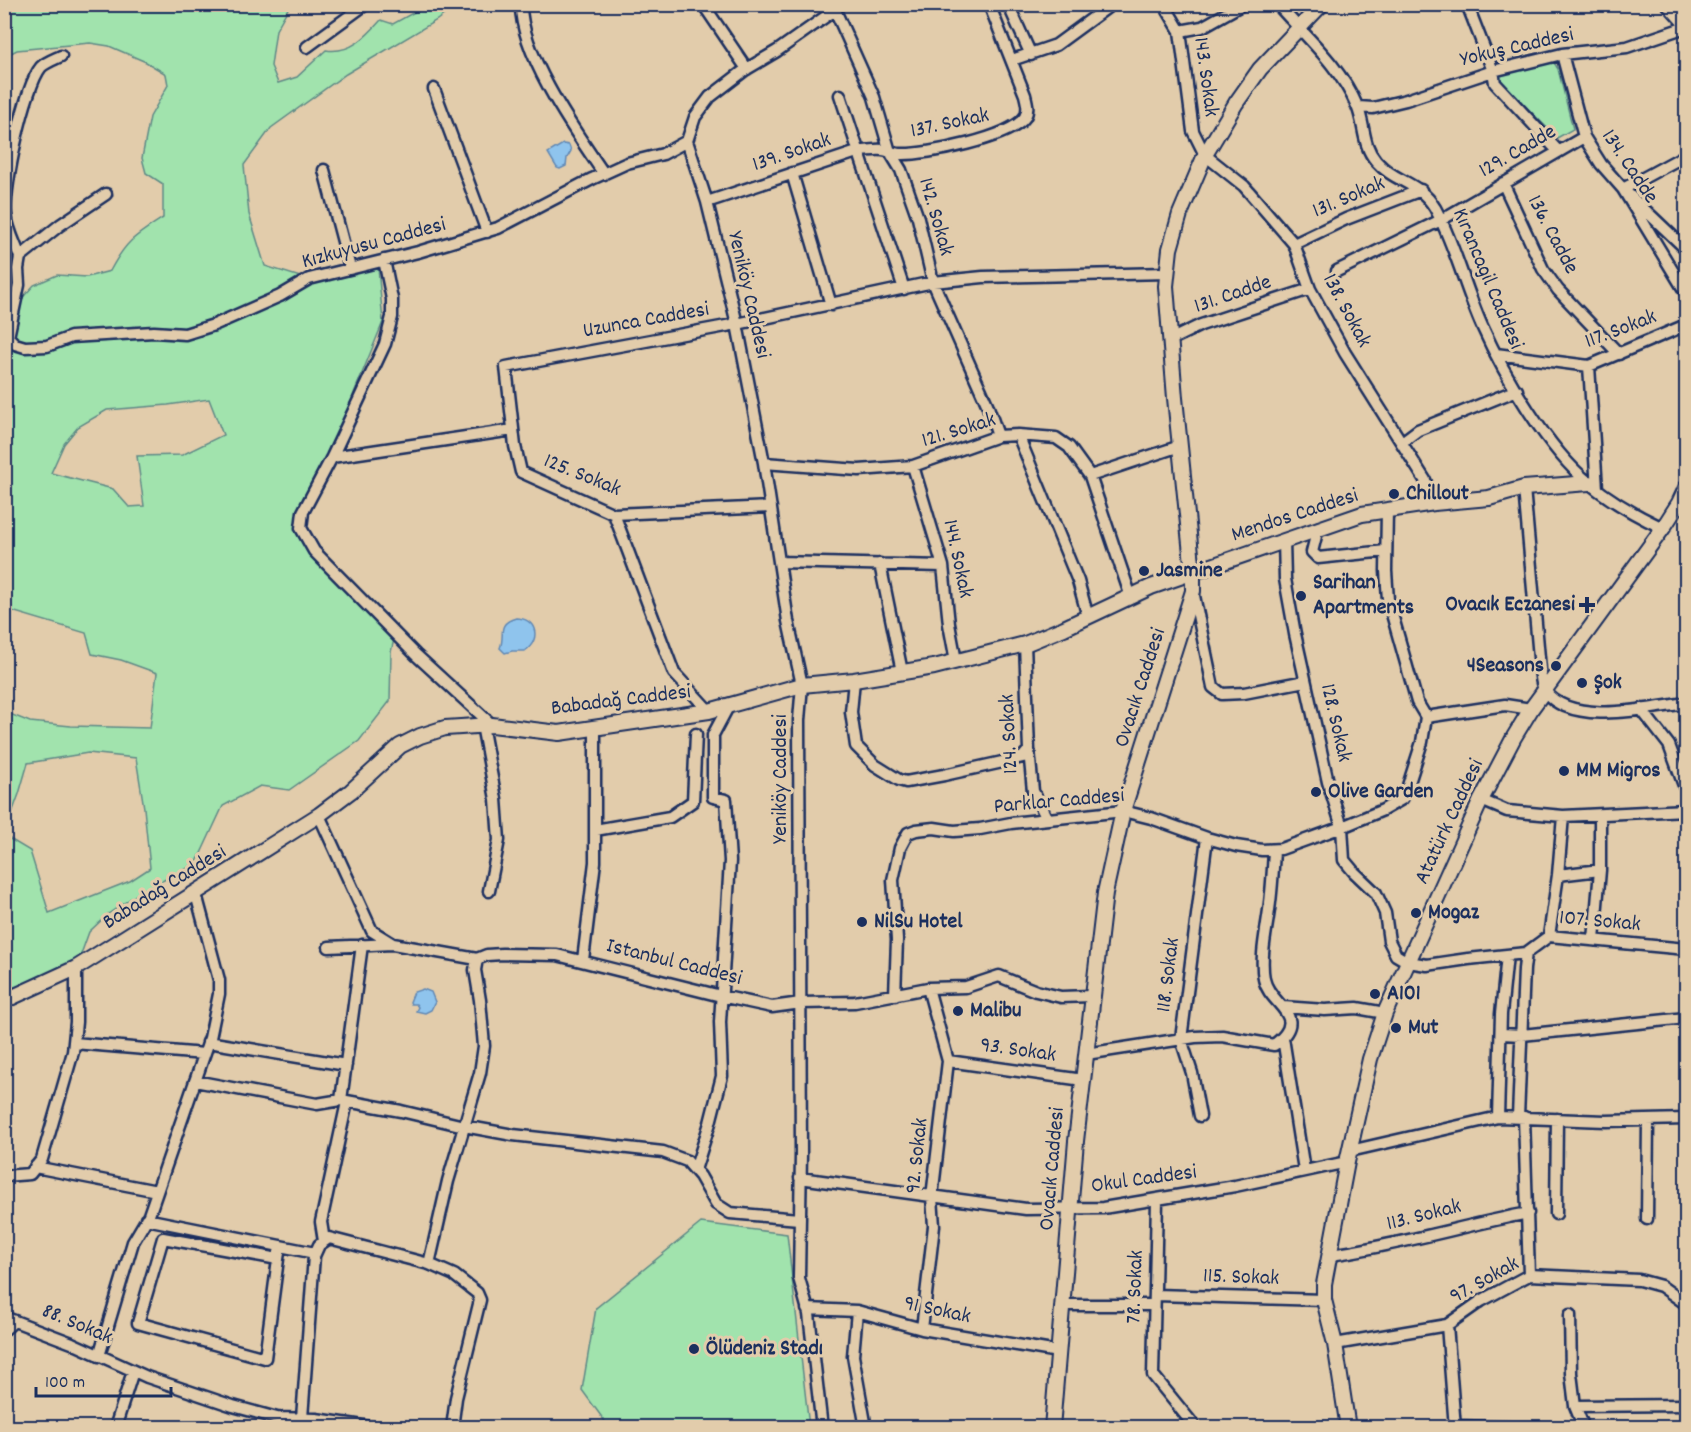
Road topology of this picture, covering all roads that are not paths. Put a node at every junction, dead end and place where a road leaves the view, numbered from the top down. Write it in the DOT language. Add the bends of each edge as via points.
graph roads {
  1 [pos="366,4"];
  2 [pos="521,4"];
  3 [pos="703,4"];
  4 [pos="989,4"];
  5 [pos="1008,4"];
  6 [pos="1112,4"];
  7 [pos="1164,4"];
  8 [pos="1243,4"];
  9 [pos="1274,4"];
  10 [pos="1322,4"];
  11 [pos="1467,4"];
  12 [pos="1669,4"];
  13 [pos="837,7"];
  14 [pos="1686,25"];
  15 [pos="1299,29"];
  16 [pos="1180,31"];
  17 [pos="307,47"];
  18 [pos="1562,54"];
  19 [pos="1031,55"];
  20 [pos="61,56"];
  21 [pos="1012,60"];
  22 [pos="747,69"];
  23 [pos="1492,71"];
  24 [pos="434,89"];
  25 [pos="840,95"];
  26 [pos="1358,107"];
  27 [pos="1584,137"];
  28 [pos="687,141"];
  29 [pos="860,151"];
  30 [pos="1558,151"];
  31 [pos="890,152"];
  32 [pos="1686,155"];
  33 [pos="1205,156"];
  34 [pos="324,170"];
  35 [pos="792,173"];
  36 [pos="604,174"];
  37 [pos="1503,183"];
  38 [pos="1623,189"];
  39 [pos="1421,190"];
  40 [pos="106,194"];
  41 [pos="707,202"];
  42 [pos="1441,220"];
  43 [pos="487,232"];
  44 [pos="1294,244"];
  45 [pos="1686,249"];
  46 [pos="20,257"];
  47 [pos="384,260"];
  48 [pos="350,268"];
  49 [pos="1337,271"];
  50 [pos="1168,273"];
  51 [pos="933,282"];
  52 [pos="904,289"];
  53 [pos="1310,289"];
  54 [pos="1686,293"];
  55 [pos="831,304"];
  56 [pos="736,324"];
  57 [pos="1686,325"];
  58 [pos="1170,340"];
  59 [pos="1496,354"];
  60 [pos="1619,354"];
  61 [pos="1588,366"];
  62 [pos="506,367"];
  63 [pos="1517,390"];
  64 [pos="513,430"];
  65 [pos="1017,435"];
  66 [pos="998,436"];
  67 [pos="1402,442"];
  68 [pos="1180,446"];
  69 [pos="332,458"];
  70 [pos="764,463"];
  71 [pos="913,466"];
  72 [pos="1090,476"];
  73 [pos="1593,486"];
  74 [pos="1524,488"];
  75 [pos="1686,488"];
  76 [pos="1434,503"];
  77 [pos="1684,505"];
  78 [pos="771,507"];
  79 [pos="1387,510"];
  80 [pos="614,514"];
  81 [pos="1318,528"];
  82 [pos="1663,528"];
  83 [pos="1284,540"];
  84 [pos="1386,551"];
  85 [pos="779,562"];
  86 [pos="880,564"];
  87 [pos="943,566"];
  88 [pos="1193,573"];
  89 [pos="1193,591"];
  90 [pos="1131,597"];
  91 [pos="1088,617"];
  92 [pos="1025,644"];
  93 [pos="956,661"];
  94 [pos="902,672"];
  95 [pos="854,680"];
  96 [pos="1305,681"];
  97 [pos="802,686"];
  98 [pos="1544,690"];
  99 [pos="1686,703"];
  100 [pos="729,705"];
  101 [pos="1531,709"];
  102 [pos="1641,709"];
  103 [pos="709,711"];
  104 [pos="1426,717"];
  105 [pos="487,725"];
  106 [pos="595,728"];
  107 [pos="696,734"];
  108 [pos="1029,750"];
  109 [pos="1686,791"];
  110 [pos="1482,800"];
  111 [pos="1686,810"];
  112 [pos="1123,812"];
  113 [pos="319,815"];
  114 [pos="1600,815"];
  115 [pos="1563,816"];
  116 [pos="1047,819"];
  117 [pos="1342,827"];
  118 [pos="595,830"];
  119 [pos="1207,838"];
  120 [pos="1274,850"];
  121 [pos="1600,870"];
  122 [pos="1558,875"];
  123 [pos="489,891"];
  124 [pos="196,894"];
  125 [pos="1548,936"];
  126 [pos="1594,940"];
  127 [pos="393,944"];
  128 [pos="362,945"];
  129 [pos="329,947"];
  130 [pos="1686,949"];
  131 [pos="1526,953"];
  132 [pos="1507,955"];
  133 [pos="477,959"];
  134 [pos="583,960"];
  135 [pos="1408,962"];
  136 [pos="76,968"];
  137 [pos="928,988"];
  138 [pos="895,995"];
  139 [pos="721,996"];
  140 [pos="1092,996"];
  141 [pos="4,1001"];
  142 [pos="801,1003"];
  143 [pos="1283,1007"];
  144 [pos="1385,1012"];
  145 [pos="1686,1018"];
  146 [pos="1502,1034"];
  147 [pos="1522,1035"];
  148 [pos="1283,1038"];
  149 [pos="1181,1039"];
  150 [pos="208,1042"];
  151 [pos="74,1043"];
  152 [pos="204,1054"];
  153 [pos="1086,1054"];
  154 [pos="948,1061"];
  155 [pos="346,1065"];
  156 [pos="1083,1080"];
  157 [pos="195,1081"];
  158 [pos="344,1101"];
  159 [pos="1200,1116"];
  160 [pos="1498,1117"];
  161 [pos="1521,1117"];
  162 [pos="1557,1119"];
  163 [pos="1686,1119"];
  164 [pos="1648,1121"];
  165 [pos="465,1126"];
  166 [pos="1349,1156"];
  167 [pos="35,1167"];
  168 [pos="695,1170"];
  169 [pos="1304,1170"];
  170 [pos="4,1176"];
  171 [pos="801,1178"];
  172 [pos="157,1191"];
  173 [pos="932,1197"];
  174 [pos="1157,1201"];
  175 [pos="1070,1209"];
  176 [pos="1528,1213"];
  177 [pos="1556,1214"];
  178 [pos="146,1219"];
  179 [pos="799,1219"];
  180 [pos="1647,1219"];
  181 [pos="324,1241"];
  182 [pos="280,1246"];
  183 [pos="315,1253"];
  184 [pos="1330,1255"];
  185 [pos="278,1259"];
  186 [pos="429,1264"];
  187 [pos="1529,1275"];
  188 [pos="1155,1300"];
  189 [pos="1324,1300"];
  190 [pos="1686,1304"];
  191 [pos="1062,1305"];
  192 [pos="807,1309"];
  193 [pos="857,1311"];
  194 [pos="1570,1315"];
  195 [pos="9,1319"];
  196 [pos="1447,1326"];
  197 [pos="922,1329"];
  198 [pos="4,1330"];
  199 [pos="1335,1344"];
  200 [pos="1058,1352"];
  201 [pos="99,1356"];
  202 [pos="133,1371"];
  203 [pos="1686,1405"];
  204 [pos="1575,1406"];
  205 [pos="302,1418"];
  206 [pos="289,1423"];
  207 [pos="1455,1427"];
  208 [pos="115,1428"];
  209 [pos="377,1428"];
  210 [pos="452,1428"];
  211 [pos="822,1428"];
  212 [pos="866,1428"];
  213 [pos="1052,1428"];
  214 [pos="1196,1428"];
  215 [pos="1348,1428"];
  216 [pos="1532,1428"];
  217 [pos="1584,1428"];
  1 -- 17 [label="street"];
  2 -- 36 [label="street" via="524,33 538,63 561,109"];
  3 -- 22 [label="street"];
  4 -- 21 [label="street"];
  5 -- 19 [label="street"];
  6 -- 19 [label="street" via="1056,45"];
  7 -- 16 [label="street, 143. Sokak"];
  8 -- 16 [label="street" via="1202,27"];
  9 -- 15 [label="street, Kırancagil Caddesi"];
  10 -- 15 [label="main road, Ovacık Caddesi"];
  11 -- 23 [label="street"];
  12 -- 14 [label="main road"];
  13 -- 22 [label="street"];
  13 -- 31 [label="street, 142. Sokak" via="874,97"];
  14 -- 18 [label="street, Yokuş Caddesi" via="1627,47"];
  15 -- 26 [label="street, Kırancagil Caddesi" via="1325,55"];
  15 -- 33 [label="main road, Ovacık Caddesi" via="1260,69"];
  16 -- 33 [label="street, 143. Sokak" via="1193,130"];
  18 -- 23 [label="street, Yokuş Caddesi"];
  18 -- 27 [label="street, 134. Cadde"];
  19 -- 21 [label="street"];
  20 -- 46 [label="street" via="42,66 31,85 16,144 6,215"];
  21 -- 31 [label="street, 137. Sokak" via="1028,108 1014,128 953,147"];
  22 -- 28 [label="street" via="710,97 695,117"];
  23 -- 26 [label="street, Yokuş Caddesi" via="1373,108"];
  23 -- 30 [label="street" via="1495,83"];
  24 -- 43 [label="street"];
  25 -- 29 [label="street"];
  26 -- 39 [label="street, Kırancagil Caddesi" via="1368,148 1376,161 1392,175"];
  27 -- 30 [label="street, 129. Cadde"];
  27 -- 38 [label="street, 134. Cadde"];
  28 -- 36 [label="street, Kızkuyusu Caddesi" via="663,154 627,163"];
  28 -- 41 [label="street, Yeniköy Caddesi"];
  29 -- 31 [label="street, 139. Sokak"];
  29 -- 35 [label="street, 139. Sokak"];
  29 -- 52 [label="street"];
  30 -- 37 [label="street, 129. Cadde"];
  31 -- 51 [label="street, 142. Sokak" via="901,170 918,218"];
  32 -- 38 [label="street"];
  33 -- 44 [label="street, 138. Sokak" via="1244,186"];
  33 -- 50 [label="main road, Ovacık Caddesi" via="1180,214"];
  34 -- 48 [label="street"];
  35 -- 41 [label="street, 139. Sokak"];
  35 -- 55 [label="street"];
  36 -- 43 [label="street, Kızkuyusu Caddesi"];
  37 -- 42 [label="street, 129. Cadde"];
  37 -- 60 [label="street, 136. Cadde" via="1543,269 1557,290"];
  38 -- 45 [label="street"];
  38 -- 54 [label="street, 134. Cadde"];
  39 -- 42 [label="street, Kırancagil Caddesi"];
  39 -- 44 [label="street, 131. Sokak"];
  40 -- 46 [label="street"];
  41 -- 56 [label="street, Yeniköy Caddesi"];
  42 -- 49 [label="street, 129. Cadde"];
  42 -- 59 [label="street, Kırancagil Caddesi"];
  43 -- 47 [label="street, Kızkuyusu Caddesi"];
  44 -- 53 [label="street, 138. Sokak"];
  46 -- 48 [label="street, Kızkuyusu Caddesi" via="19,285 8,337 25,347 47,346 71,337 185,333 214,325 309,279"];
  47 -- 48 [label="street, Kızkuyusu Caddesi"];
  47 -- 69 [label="street" via="392,299 385,344"];
  50 -- 51 [label="street, Uzunca Caddesi" via="983,277"];
  50 -- 58 [label="main road, Ovacık Caddesi"];
  51 -- 52 [label="street, Uzunca Caddesi"];
  51 -- 66 [label="street, 142. Sokak"];
  52 -- 55 [label="street, Uzunca Caddesi"];
  53 -- 58 [label="street, 131. Cadde" via="1201,325"];
  53 -- 67 [label="street, 138. Sokak"];
  55 -- 56 [label="street, Uzunca Caddesi"];
  56 -- 62 [label="street, Uzunca Caddesi"];
  56 -- 70 [label="street, Yeniköy Caddesi"];
  57 -- 60 [label="street, 117. Sokak"];
  58 -- 68 [label="main road, Ovacık Caddesi"];
  59 -- 61 [label="street, 117. Sokak"];
  59 -- 63 [label="street, Kırancagil Caddesi"];
  60 -- 61 [label="street, 117. Sokak"];
  61 -- 73 [label="street"];
  62 -- 64 [label="street, 125. Sokak"];
  63 -- 67 [label="street" via="1418,430"];
  63 -- 73 [label="street, Kırancagil Caddesi" via="1547,437"];
  64 -- 69 [label="street"];
  64 -- 80 [label="street, 125. Sokak" via="521,472"];
  65 -- 66 [label="street, 121. Sokak"];
  65 -- 72 [label="street, 121. Sokak" via="1056,438 1069,447"];
  65 -- 91 [label="street" via="1078,581"];
  66 -- 71 [label="street, 121. Sokak"];
  67 -- 76 [label="street, 138. Sokak"];
  68 -- 72 [label="street"];
  68 -- 88 [label="main road, Ovacık Caddesi"];
  69 -- 105 [label="street" via="303,512 302,528 308,541 395,635"];
  70 -- 71 [label="street, 121. Sokak" via="859,470"];
  70 -- 78 [label="street, Yeniköy Caddesi"];
  71 -- 87 [label="street, 144. Sokak"];
  72 -- 90 [label="street, 121. Sokak"];
  73 -- 74 [label="main road, Mendos Caddesi"];
  73 -- 82 [label="street, Kırancagil Caddesi"];
  74 -- 76 [label="main road, Mendos Caddesi" via="1489,498"];
  74 -- 98 [label="street"];
  75 -- 77 [label="main road, Atatürk Caddesi"];
  76 -- 79 [label="main road, Mendos Caddesi"];
  77 -- 82 [label="main road, Atatürk Caddesi"];
  78 -- 80 [label="street, 125. Sokak"];
  78 -- 85 [label="street, Yeniköy Caddesi"];
  79 -- 81 [label="main road, Mendos Caddesi"];
  79 -- 84 [label="street"];
  80 -- 103 [label="street" via="674,673"];
  81 -- 83 [label="main road, Mendos Caddesi"];
  81 -- 84 [label="street" via="1312,552 1318,558"];
  82 -- 98 [label="main road, Atatürk Caddesi"];
  83 -- 88 [label="main road, Mendos Caddesi"];
  83 -- 96 [label="street, 128. Sokak" via="1285,579"];
  84 -- 104 [label="street" via="1388,600 1417,702"];
  85 -- 86 [label="street"];
  85 -- 97 [label="street, Yeniköy Caddesi"];
  86 -- 87 [label="street"];
  86 -- 94 [label="street"];
  87 -- 93 [label="street, 144. Sokak"];
  88 -- 89 [label="main road, Ovacık Caddesi"];
  88 -- 90 [label="main road, Babadağ Caddesi"];
  89 -- 96 [label="street" via="1213,687 1222,694 1244,693"];
  89 -- 112 [label="main road, Ovacık Caddesi"];
  90 -- 91 [label="main road, Babadağ Caddesi"];
  91 -- 92 [label="main road, Babadağ Caddesi"];
  92 -- 93 [label="main road, Babadağ Caddesi"];
  92 -- 108 [label="street, 124. Sokak"];
  93 -- 94 [label="main road, Babadağ Caddesi"];
  94 -- 95 [label="main road, Babadağ Caddesi"];
  95 -- 97 [label="main road, Babadağ Caddesi"];
  95 -- 108 [label="street" via="851,712 856,746 875,765 899,780 944,775 1023,757"];
  96 -- 117 [label="street, 128. Sokak"];
  97 -- 100 [label="main road, Babadağ Caddesi"];
  97 -- 142 [label="street, Yeniköy Caddesi"];
  98 -- 101 [label="main road, Atatürk Caddesi"];
  98 -- 102 [label="street" via="1564,707 1595,712"];
  99 -- 102 [label="street"];
  100 -- 103 [label="main road, Babadağ Caddesi"];
  100 -- 139 [label="street" via="713,735 713,797 726,800 730,861"];
  101 -- 104 [label="street" via="1505,705"];
  101 -- 110 [label="main road, Atatürk Caddesi"];
  102 -- 109 [label="street" via="1669,746"];
  103 -- 106 [label="main road, Babadağ Caddesi"];
  104 -- 117 [label="street, Parklar Caddesi" via="1422,742 1402,799"];
  105 -- 106 [label="main road, Babadağ Caddesi" via="559,733"];
  105 -- 113 [label="main road, Babadağ Caddesi" via="445,728 400,746"];
  105 -- 123 [label="street" via="499,840"];
  106 -- 118 [label="street"];
  107 -- 118 [label="street" via="693,801 670,817"];
  108 -- 116 [label="street, 124. Sokak" via="1033,791"];
  110 -- 115 [label="street" via="1507,811"];
  110 -- 135 [label="main road, Atatürk Caddesi"];
  111 -- 114 [label="street"];
  112 -- 116 [label="street, Parklar Caddesi"];
  112 -- 119 [label="street, Parklar Caddesi"];
  112 -- 140 [label="main road, Ovacık Caddesi" via="1105,893"];
  113 -- 124 [label="main road, Babadağ Caddesi"];
  113 -- 127 [label="street, Istanbul Caddesi" via="372,931"];
  114 -- 115 [label="street"];
  114 -- 121 [label="street"];
  115 -- 122 [label="street"];
  116 -- 138 [label="street, Parklar Caddesi" via="980,829 934,828 908,833 900,848 893,880"];
  117 -- 120 [label="street, Parklar Caddesi"];
  117 -- 135 [label="street, 128. Sokak" via="1344,860 1376,893 1385,914 1389,941 1396,955"];
  118 -- 134 [label="street"];
  119 -- 120 [label="street, Parklar Caddesi"];
  119 -- 149 [label="street, 118. Sokak"];
  120 -- 143 [label="street" via="1262,964 1265,984"];
  121 -- 122 [label="street"];
  121 -- 126 [label="street"];
  122 -- 125 [label="street"];
  124 -- 136 [label="main road, Babadağ Caddesi"];
  124 -- 150 [label="street" via="219,980"];
  125 -- 126 [label="street, 107. Sokak"];
  125 -- 131 [label="street, 107. Sokak"];
  126 -- 130 [label="street, 107. Sokak"];
  127 -- 128 [label="street"];
  127 -- 133 [label="street, Istanbul Caddesi"];
  128 -- 129 [label="street"];
  128 -- 155 [label="street"];
  131 -- 132 [label="street"];
  131 -- 147 [label="street"];
  132 -- 135 [label="street" via="1427,965"];
  132 -- 146 [label="street"];
  133 -- 134 [label="street, Istanbul Caddesi" via="487,955 536,954"];
  133 -- 165 [label="street" via="484,1046"];
  134 -- 139 [label="street, Istanbul Caddesi"];
  135 -- 144 [label="main road, Atatürk Caddesi"];
  136 -- 141 [label="main road, Babadağ Caddesi"];
  136 -- 151 [label="street"];
  137 -- 138 [label="street, Istanbul Caddesi"];
  137 -- 140 [label="street, Istanbul Caddesi" via="966,987 999,976 1061,997"];
  137 -- 154 [label="street, 92. Sokak"];
  138 -- 142 [label="street, Istanbul Caddesi" via="855,1002"];
  139 -- 142 [label="street, Istanbul Caddesi" via="771,1007"];
  139 -- 168 [label="street" via="723,1076"];
  140 -- 153 [label="main road, Ovacık Caddesi"];
  142 -- 171 [label="street, Yeniköy Caddesi"];
  143 -- 144 [label="street"];
  143 -- 148 [label="street" via="1289,1018 1289,1029"];
  144 -- 166 [label="main road, Atatürk Caddesi" via="1370,1059"];
  145 -- 147 [label="street"];
  146 -- 147 [label="street"];
  146 -- 160 [label="street"];
  147 -- 161 [label="street"];
  148 -- 149 [label="street" via="1274,1045 1222,1036"];
  148 -- 169 [label="street"];
  149 -- 153 [label="street"];
  149 -- 159 [label="street, 118. Sokak"];
  150 -- 152 [label="street"];
  150 -- 155 [label="street"];
  151 -- 152 [label="street"];
  151 -- 167 [label="street" via="42,1158"];
  152 -- 157 [label="street"];
  153 -- 156 [label="main road, Ovacık Caddesi"];
  154 -- 156 [label="street, 93. Sokak"];
  154 -- 173 [label="street, 92. Sokak"];
  155 -- 158 [label="street"];
  156 -- 175 [label="main road, Ovacık Caddesi"];
  157 -- 158 [label="street" via="317,1104"];
  157 -- 172 [label="street"];
  158 -- 165 [label="street"];
  158 -- 181 [label="street" via="321,1222"];
  160 -- 161 [label="street, Okul Caddesi"];
  160 -- 166 [label="street, Okul Caddesi"];
  161 -- 162 [label="street, Okul Caddesi"];
  161 -- 176 [label="street"];
  162 -- 164 [label="street, Okul Caddesi"];
  162 -- 177 [label="street"];
  163 -- 164 [label="street, Okul Caddesi"];
  164 -- 180 [label="street"];
  165 -- 168 [label="street" via="559,1142 663,1152 687,1161"];
  165 -- 186 [label="street"];
  166 -- 169 [label="street, Okul Caddesi"];
  166 -- 184 [label="main road, Atatürk Caddesi"];
  167 -- 170 [label="street" via="30,1174"];
  167 -- 172 [label="street"];
  168 -- 179 [label="street" via="716,1204 730,1213"];
  169 -- 174 [label="street, Okul Caddesi"];
  171 -- 173 [label="street, Okul Caddesi"];
  171 -- 179 [label="street, Yeniköy Caddesi"];
  172 -- 178 [label="street"];
  173 -- 175 [label="street, Okul Caddesi" via="1026,1209"];
  173 -- 197 [label="street, 92. Sokak" via="934,1226"];
  174 -- 175 [label="street, Okul Caddesi"];
  174 -- 188 [label="street, 78. Sokak"];
  175 -- 191 [label="main road, Ovacık Caddesi"];
  176 -- 184 [label="street, 113. Sokak"];
  176 -- 187 [label="street"];
  178 -- 182 [label="street"];
  178 -- 201 [label="street" via="133,1242"];
  179 -- 192 [label="street, Yeniköy Caddesi" via="800,1278"];
  181 -- 183 [label="street"];
  181 -- 186 [label="street" via="329,1238 348,1242"];
  182 -- 183 [label="street"];
  182 -- 185 [label="street"];
  183 -- 205 [label="street"];
  184 -- 189 [label="main road, Atatürk Caddesi"];
  185 -- 185 [label="street" via="265,1358 138,1323 163,1238"];
  186 -- 210 [label="street" via="454,1275 480,1300"];
  187 -- 190 [label="street, 97. Sokak" via="1639,1280 1661,1286"];
  187 -- 196 [label="street, 97. Sokak" via="1481,1301"];
  188 -- 189 [label="street, 115. Sokak"];
  188 -- 191 [label="street, 115. Sokak"];
  188 -- 214 [label="street, 78. Sokak" via="1153,1375"];
  189 -- 199 [label="main road, Atatürk Caddesi"];
  191 -- 200 [label="main road, Ovacık Caddesi"];
  192 -- 193 [label="street, 91 Sokak"];
  192 -- 211 [label="street, Yeniköy Caddesi"];
  193 -- 197 [label="street, 91 Sokak"];
  193 -- 212 [label="street" via="853,1356"];
  194 -- 204 [label="street"];
  195 -- 198 [label="street"];
  195 -- 201 [label="street, 88. Sokak"];
  196 -- 199 [label="street, 97. Sokak"];
  196 -- 207 [label="street"];
  197 -- 200 [label="street, 91 Sokak"];
  199 -- 215 [label="main road, Atatürk Caddesi"];
  200 -- 213 [label="main road, Ovacık Caddesi"];
  201 -- 202 [label="street, 88. Sokak"];
  202 -- 206 [label="street, 88. Sokak"];
  202 -- 208 [label="street"];
  203 -- 204 [label="street"];
  204 -- 217 [label="street"];
  205 -- 206 [label="street, 88. Sokak"];
  205 -- 209 [label="street, 88. Sokak"];
  207 -- 216 [label="street"];
}
